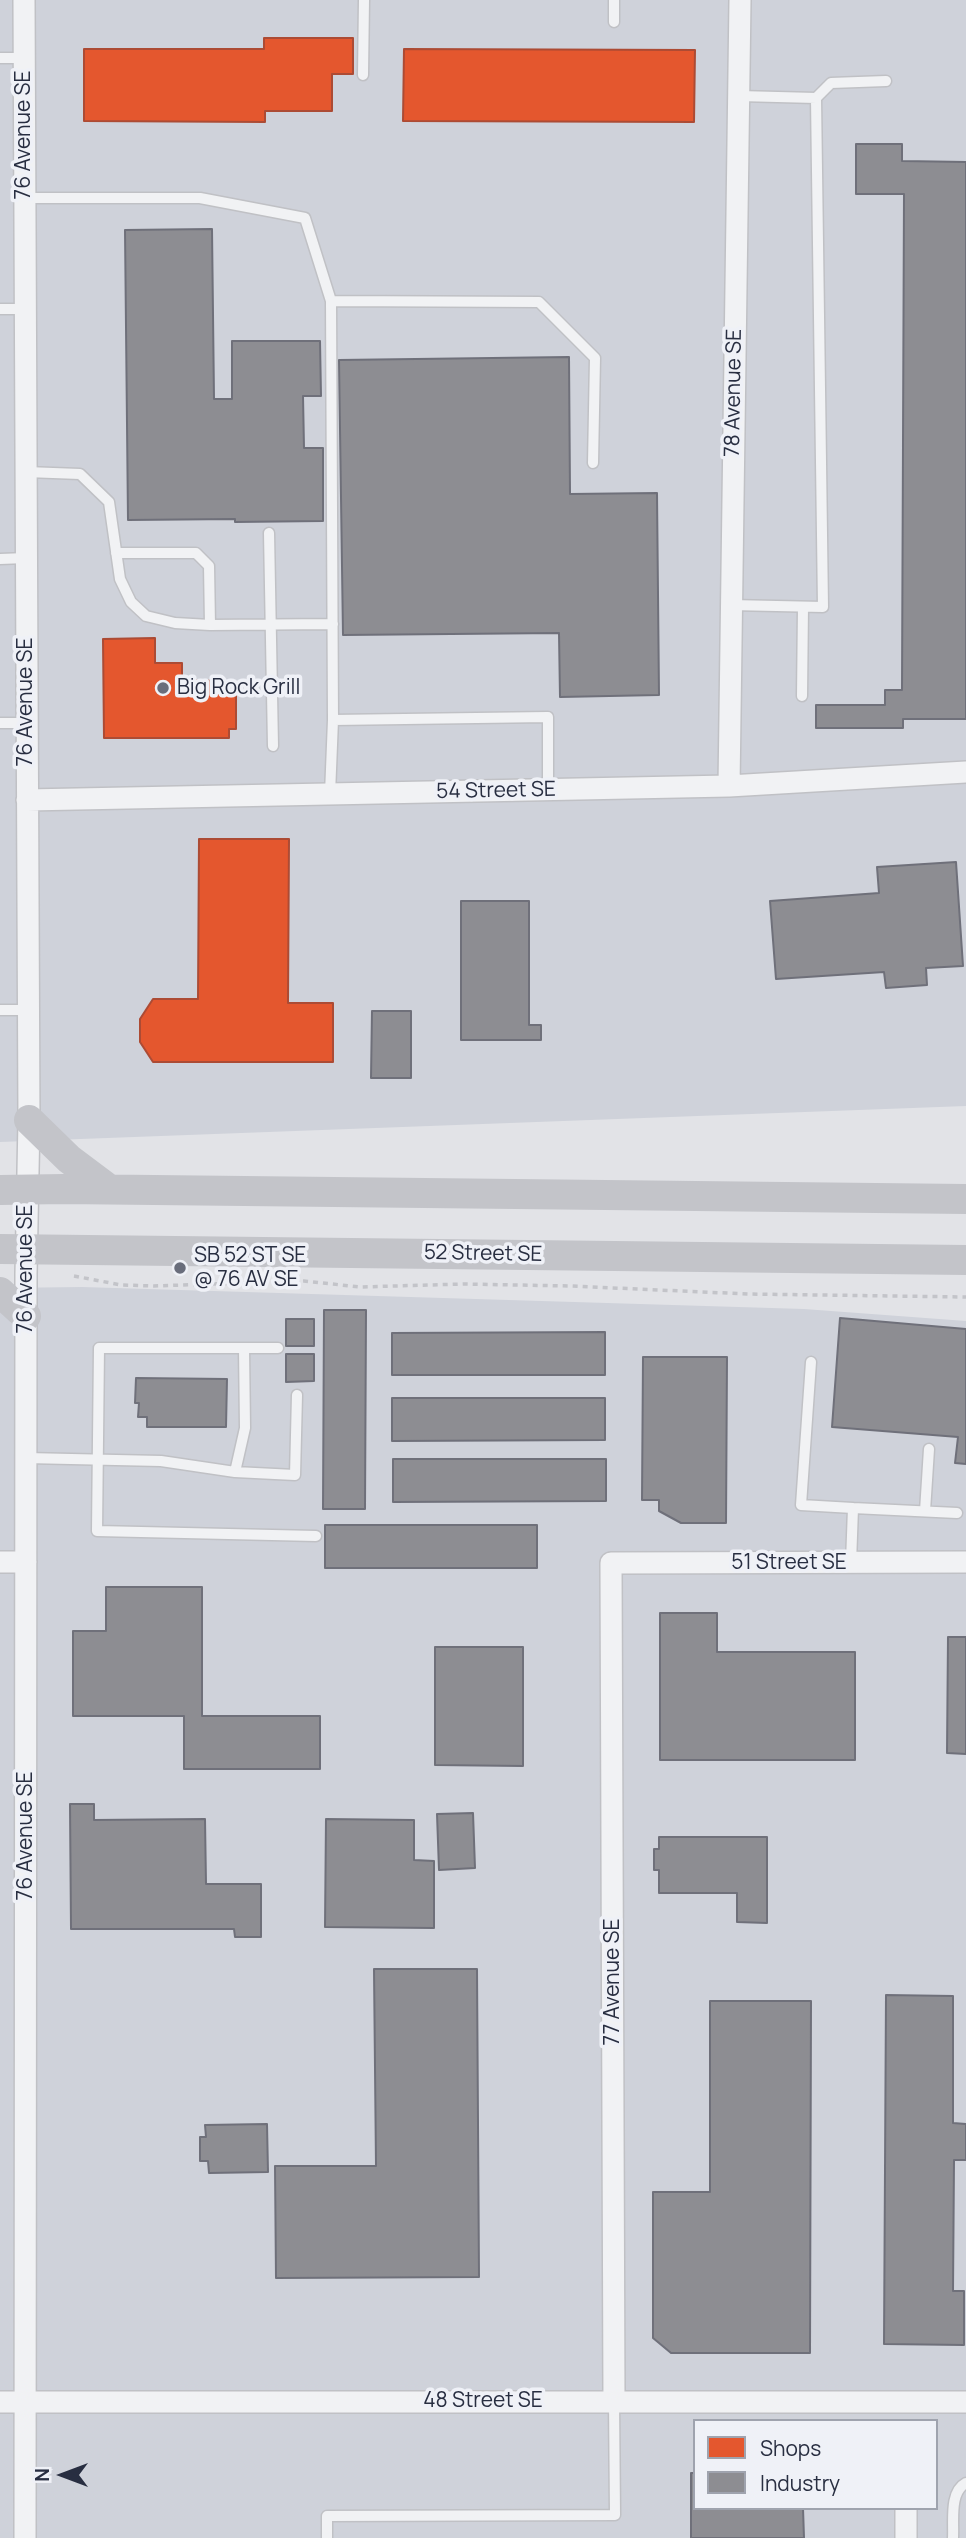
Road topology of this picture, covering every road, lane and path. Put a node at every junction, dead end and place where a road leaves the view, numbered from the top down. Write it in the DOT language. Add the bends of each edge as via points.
graph roads {
  1 [pos="24,0"];
  2 [pos="364,0"];
  3 [pos="614,0"];
  4 [pos="740,0"];
  5 [pos="614,22"];
  6 [pos="0,58"];
  7 [pos="24,58"];
  8 [pos="363,75"];
  9 [pos="886,81"];
  10 [pos="739,96"];
  11 [pos="816,98"];
  12 [pos="24,198"];
  13 [pos="331,301"];
  14 [pos="0,309"];
  15 [pos="25,309"];
  16 [pos="593,464"];
  17 [pos="26,472"];
  18 [pos="269,533"];
  19 [pos="116,553"];
  20 [pos="26,558"];
  21 [pos="0,559"];
  22 [pos="730,605"];
  23 [pos="803,607"];
  24 [pos="333,624"];
  25 [pos="209,625"];
  26 [pos="271,625"];
  27 [pos="802,696"];
  28 [pos="333,720"];
  29 [pos="0,723"];
  30 [pos="26,723"];
  31 [pos="273,746"];
  32 [pos="966,772"];
  33 [pos="729,786"];
  34 [pos="548,790"];
  35 [pos="330,794"];
  36 [pos="27,800"];
  37 [pos="0,1010"];
  38 [pos="28,1010"];
  39 [pos="29,1120"];
  40 [pos="109,1189"];
  41 [pos="13,1190"];
  42 [pos="966,1199"];
  43 [pos="13,1248"];
  44 [pos="966,1260"];
  45 [pos="66,1275"];
  46 [pos="0,1292"];
  47 [pos="966,1297"];
  48 [pos="26,1316"];
  49 [pos="244,1348"];
  50 [pos="278,1348"];
  51 [pos="811,1362"];
  52 [pos="297,1395"];
  53 [pos="929,1449"];
  54 [pos="26,1458"];
  55 [pos="98,1460"];
  56 [pos="235,1472"];
  57 [pos="853,1508"];
  58 [pos="925,1511"];
  59 [pos="957,1513"];
  60 [pos="316,1536"];
  61 [pos="0,1562"];
  62 [pos="26,1562"];
  63 [pos="966,1562"];
  64 [pos="611,1563"];
  65 [pos="851,1563"];
  66 [pos="614,2401"];
  67 [pos="0,2402"];
  68 [pos="24,2402"];
  69 [pos="966,2403"];
  70 [pos="906,2412"];
  71 [pos="966,2483"];
  72 [pos="906,2510"];
  73 [pos="25,2538"];
  74 [pos="327,2538"];
  75 [pos="906,2538"];
  76 [pos="953,2538"];
  1 -- 7 [label="street, 76 Avenue SE"];
  2 -- 8 [label="lane"];
  3 -- 5 [label="lane"];
  4 -- 10 [label="street, 78 Avenue SE"];
  6 -- 7 [label="lane"];
  7 -- 12 [label="street, 76 Avenue SE"];
  9 -- 11 [label="lane" via="831,83"];
  10 -- 11 [label="lane"];
  10 -- 22 [label="street, 78 Avenue SE"];
  11 -- 23 [label="lane" via="823,607"];
  12 -- 13 [label="lane" via="200,198 305,218"];
  12 -- 15 [label="street, 76 Avenue SE"];
  13 -- 16 [label="lane" via="539,302 596,358"];
  13 -- 24 [label="lane"];
  14 -- 15 [label="lane"];
  15 -- 17 [label="street, 76 Avenue SE"];
  17 -- 19 [label="lane" via="80,474 109,502"];
  17 -- 20 [label="street, 76 Avenue SE"];
  18 -- 26 [label="lane"];
  19 -- 25 [label="lane" via="125,590 146,616"];
  19 -- 25 [label="lane" via="195,553 209,566"];
  20 -- 21 [label="lane"];
  20 -- 30 [label="street, 76 Avenue SE"];
  22 -- 23 [label="lane"];
  22 -- 33 [label="street, 78 Avenue SE"];
  23 -- 27 [label="lane"];
  24 -- 26 [label="lane"];
  24 -- 28 [label="lane"];
  25 -- 26 [label="lane"];
  26 -- 31 [label="lane"];
  28 -- 34 [label="lane" via="548,717"];
  28 -- 35 [label="lane"];
  29 -- 30 [label="lane"];
  30 -- 36 [label="street, 76 Avenue SE"];
  32 -- 33 [label="street, 54 Street SE"];
  33 -- 34 [label="street, 54 Street SE"];
  34 -- 35 [label="street, 54 Street SE"];
  35 -- 36 [label="street, 54 Street SE"];
  36 -- 38 [label="street, 76 Avenue SE"];
  37 -- 38 [label="lane"];
  38 -- 39 [label="street, 76 Avenue SE"];
  39 -- 40 [label="main road"];
  39 -- 41 [label="street, 76 Avenue SE"];
  40 -- 41 [label="main road"];
  40 -- 42 [label="main road"];
  41 -- 43 [label="street, 76 Avenue SE"];
  43 -- 44 [label="main road, 52 Street SE"];
  43 -- 48 [label="street, 76 Avenue SE"];
  45 -- 47 [label="path" via="154,1286 304,1281 360,1287 464,1284"];
  46 -- 48 [label="main road"];
  48 -- 54 [label="street, 76 Avenue SE"];
  49 -- 50 [label="lane"];
  49 -- 55 [label="lane" via="99,1348"];
  49 -- 56 [label="lane" via="245,1428"];
  51 -- 57 [label="lane" via="801,1505"];
  52 -- 56 [label="lane" via="295,1475"];
  53 -- 58 [label="lane"];
  54 -- 55 [label="lane"];
  54 -- 62 [label="street, 76 Avenue SE"];
  55 -- 56 [label="lane" via="161,1461"];
  55 -- 60 [label="lane" via="97,1531"];
  57 -- 58 [label="lane"];
  57 -- 65 [label="lane"];
  58 -- 59 [label="lane"];
  61 -- 62 [label="street"];
  62 -- 68 [label="street, 76 Avenue SE"];
  63 -- 65 [label="street, 51 Street SE"];
  64 -- 65 [label="street, 51 Street SE"];
  64 -- 66 [label="street, 77 Avenue SE"];
  66 -- 68 [label="street, 48 Street SE"];
  66 -- 70 [label="street, 48 Street SE"];
  66 -- 74 [label="lane" via="615,2515 327,2516"];
  67 -- 68 [label="street, 48 Street SE"];
  68 -- 73 [label="street, 76 Avenue SE"];
  69 -- 70 [label="street, 48 Street SE"];
  71 -- 76 [label="lane" via="954,2500"];
  72 -- 75 [label="street"];
}
